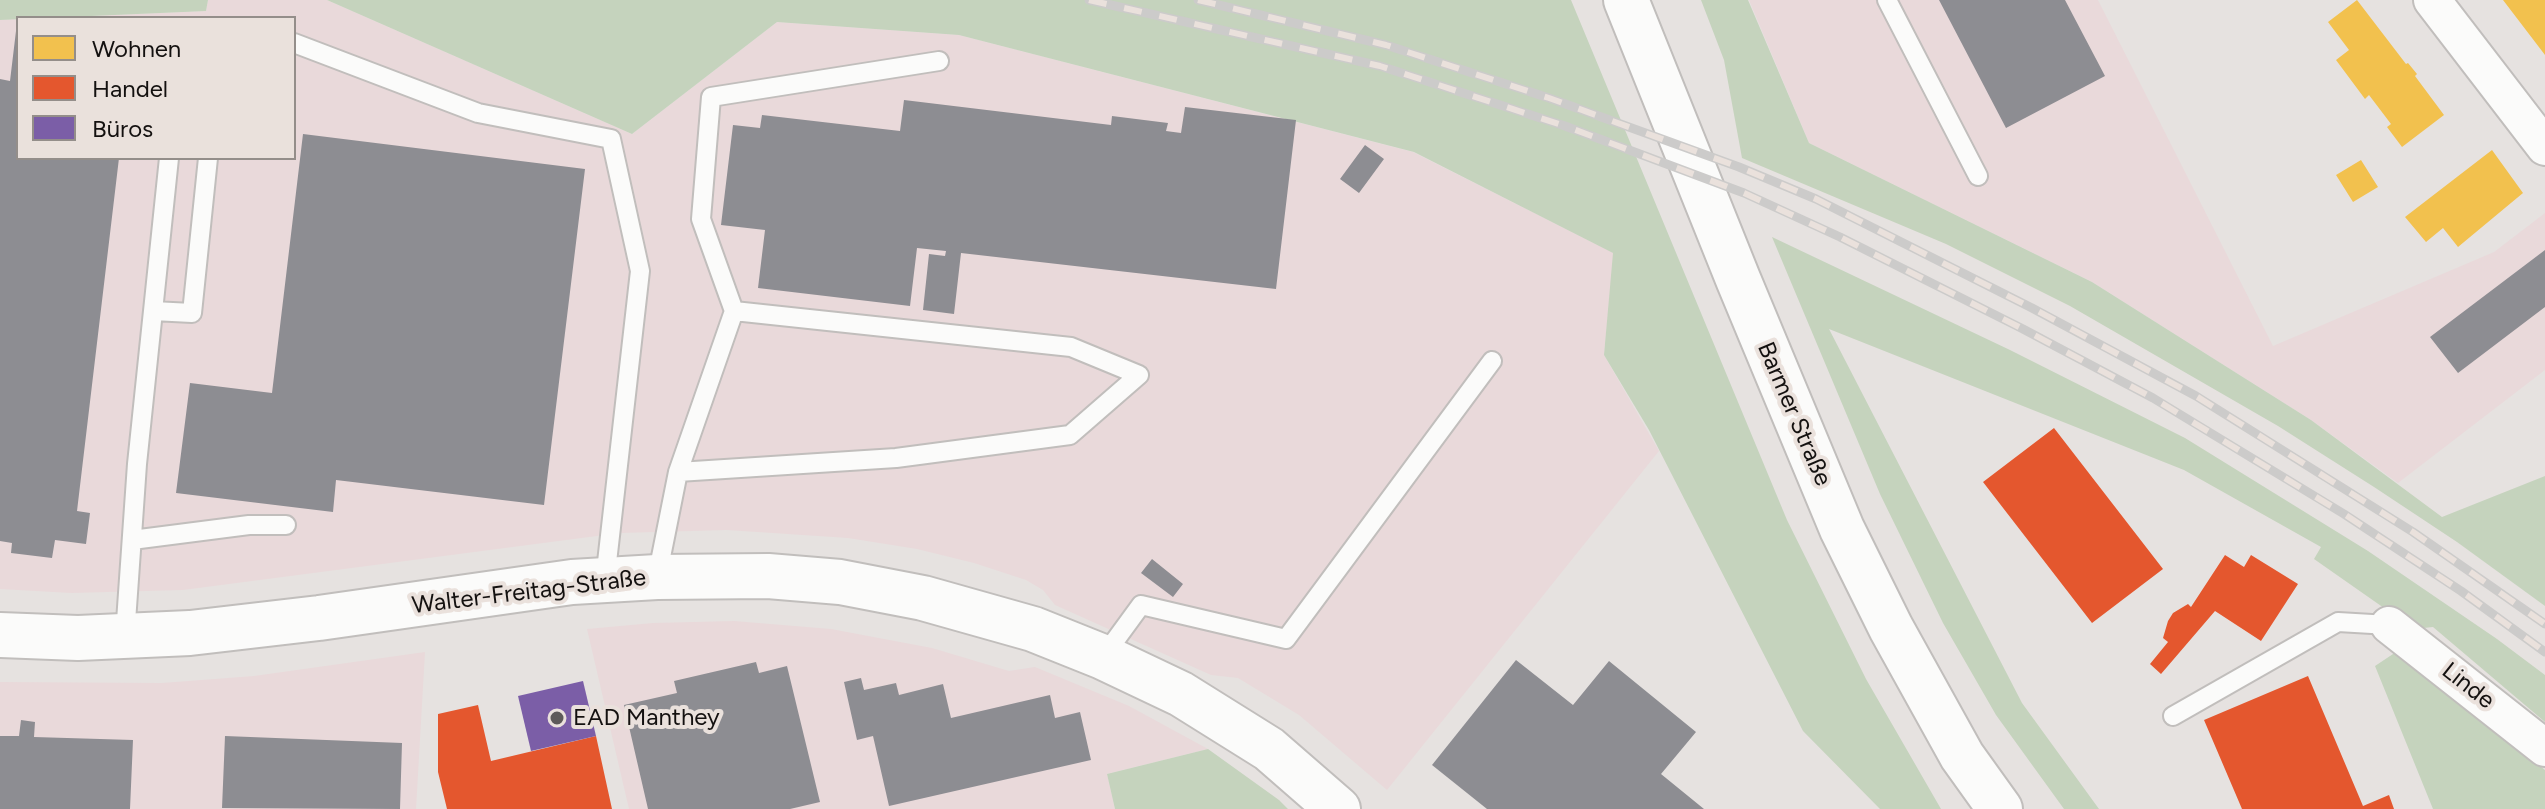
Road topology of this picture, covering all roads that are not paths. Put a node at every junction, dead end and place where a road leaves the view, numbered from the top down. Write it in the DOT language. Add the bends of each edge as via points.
graph roads {
  1 [pos="1626,0"];
  2 [pos="1887,0"];
  3 [pos="2432,0"];
  4 [pos="296,44"];
  5 [pos="939,61"];
  6 [pos="2545,147"];
  7 [pos="169,160"];
  8 [pos="208,160"];
  9 [pos="1978,176"];
  10 [pos="153,311"];
  11 [pos="734,311"];
  12 [pos="1492,361"];
  13 [pos="678,472"];
  14 [pos="286,525"];
  15 [pos="132,540"];
  16 [pos="657,577"];
  17 [pos="605,580"];
  18 [pos="2389,625"];
  19 [pos="0,635"];
  20 [pos="125,636"];
  21 [pos="1103,657"];
  22 [pos="2173,716"];
  23 [pos="2545,748"];
  24 [pos="1338,809"];
  25 [pos="2000,809"];
  1 -- 25 [label="street, Barmer Straße" via="1842,529 1962,756"];
  2 -- 9 [label="lane"];
  3 -- 6 [label="street"];
  4 -- 17 [label="lane" via="478,113 611,139 640,271"];
  5 -- 11 [label="lane" via="711,97 701,219"];
  7 -- 10 [label="lane"];
  8 -- 10 [label="lane" via="192,313"];
  10 -- 15 [label="lane"];
  11 -- 13 [label="lane"];
  11 -- 13 [label="lane" via="1071,347 1139,375 1070,435 896,458"];
  12 -- 21 [label="lane" via="1286,639 1141,605"];
  13 -- 16 [label="lane"];
  14 -- 15 [label="lane"];
  15 -- 20 [label="lane"];
  16 -- 17 [label="street, Walter-Freitag-Straße"];
  16 -- 21 [label="street, Walter-Freitag-Straße" via="768,576 840,582 923,598 1033,629"];
  17 -- 20 [label="street, Walter-Freitag-Straße" via="305,620"];
  18 -- 22 [label="lane" via="2338,622"];
  18 -- 23 [label="street, Linde"];
  19 -- 20 [label="street, Walter-Freitag-Straße"];
  21 -- 24 [label="street, Walter-Freitag-Straße" via="1181,694 1269,749"];
}
